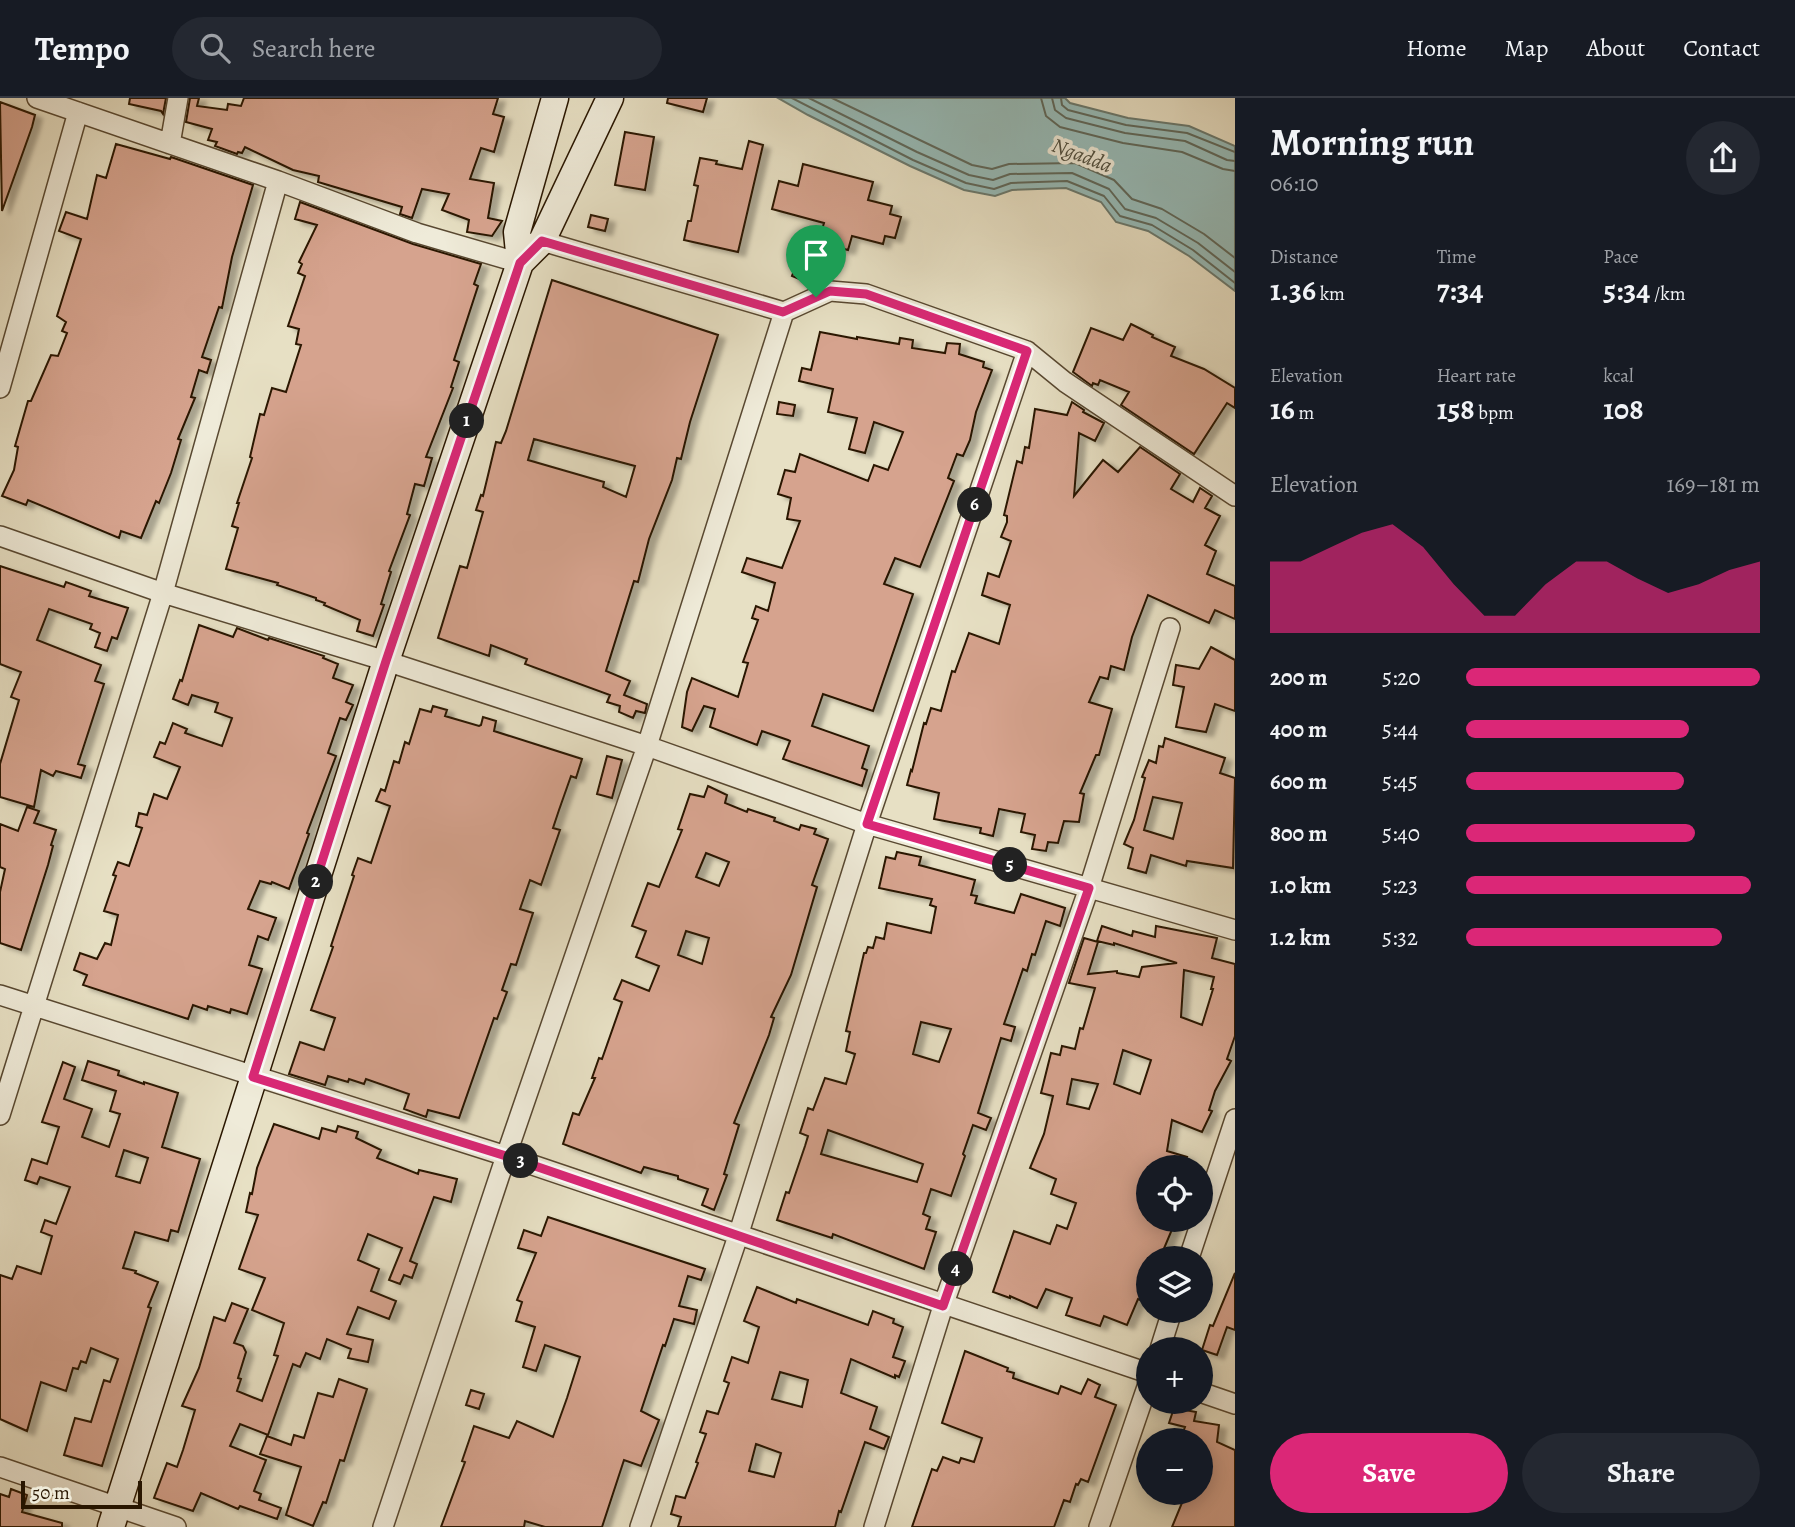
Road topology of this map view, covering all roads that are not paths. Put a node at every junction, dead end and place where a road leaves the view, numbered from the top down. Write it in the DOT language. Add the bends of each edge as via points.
graph roads {
  1 [pos="37,98"];
  2 [pos="178,98"];
  3 [pos="555,98"];
  4 [pos="610,98"];
  5 [pos="72,106"];
  6 [pos="170,144"];
  7 [pos="278,181"];
  8 [pos="542,241"];
  9 [pos="520,263"];
  10 [pos="783,312"];
  11 [pos="1027,351"];
  12 [pos="0,388"];
  13 [pos="1235,496"];
  14 [pos="0,536"];
  15 [pos="163,593"];
  16 [pos="1170,628"];
  17 [pos="386,661"];
  18 [pos="647,746"];
  19 [pos="867,824"];
  20 [pos="1089,888"];
  21 [pos="1235,930"];
  22 [pos="0,995"];
  23 [pos="33,1005"];
  24 [pos="253,1077"];
  25 [pos="0,1115"];
  26 [pos="1235,1119"];
  27 [pos="506,1156"];
  28 [pos="738,1236"];
  29 [pos="1193,1246"];
  30 [pos="943,1306"];
  31 [pos="1136,1369"];
  32 [pos="1213,1396"];
  33 [pos="1235,1404"];
  34 [pos="1138,1414"];
  35 [pos="0,1467"];
  36 [pos="114,1517"];
  37 [pos="176,1527"];
  38 [pos="383,1527"];
  39 [pos="640,1527"];
  40 [pos="874,1527"];
  41 [pos="1099,1527"];
  1 -- 5 [label="street"];
  2 -- 6 [label="street"];
  3 -- 9 [label="main road" via="517,232"];
  4 -- 8 [label="main road"];
  5 -- 6 [label="street"];
  5 -- 12 [label="street"];
  6 -- 7 [label="street"];
  7 -- 9 [label="street" via="417,233"];
  7 -- 15 [label="street"];
  8 -- 9 [label="main road"];
  8 -- 10 [label="street"];
  9 -- 17 [label="main road"];
  10 -- 11 [label="street" via="830,291 866,294"];
  10 -- 18 [label="street"];
  11 -- 13 [label="street"];
  11 -- 19 [label="street"];
  14 -- 15 [label="street"];
  15 -- 17 [label="street"];
  15 -- 23 [label="street"];
  16 -- 20 [label="street"];
  17 -- 18 [label="street"];
  17 -- 24 [label="main road"];
  18 -- 19 [label="street"];
  18 -- 27 [label="street"];
  19 -- 20 [label="street"];
  19 -- 28 [label="street"];
  20 -- 21 [label="street"];
  20 -- 30 [label="street"];
  22 -- 23 [label="street"];
  23 -- 24 [label="street"];
  23 -- 25 [label="street"];
  24 -- 27 [label="street"];
  24 -- 36 [label="main road"];
  26 -- 29 [label="street"];
  27 -- 28 [label="street"];
  27 -- 38 [label="street"];
  28 -- 30 [label="street"];
  28 -- 39 [label="street"];
  30 -- 31 [label="street"];
  30 -- 40 [label="street"];
  32 -- 33 [label="street"];
  34 -- 41 [label="street"];
  35 -- 36 [label="street"];
  36 -- 37 [label="street"];
}
